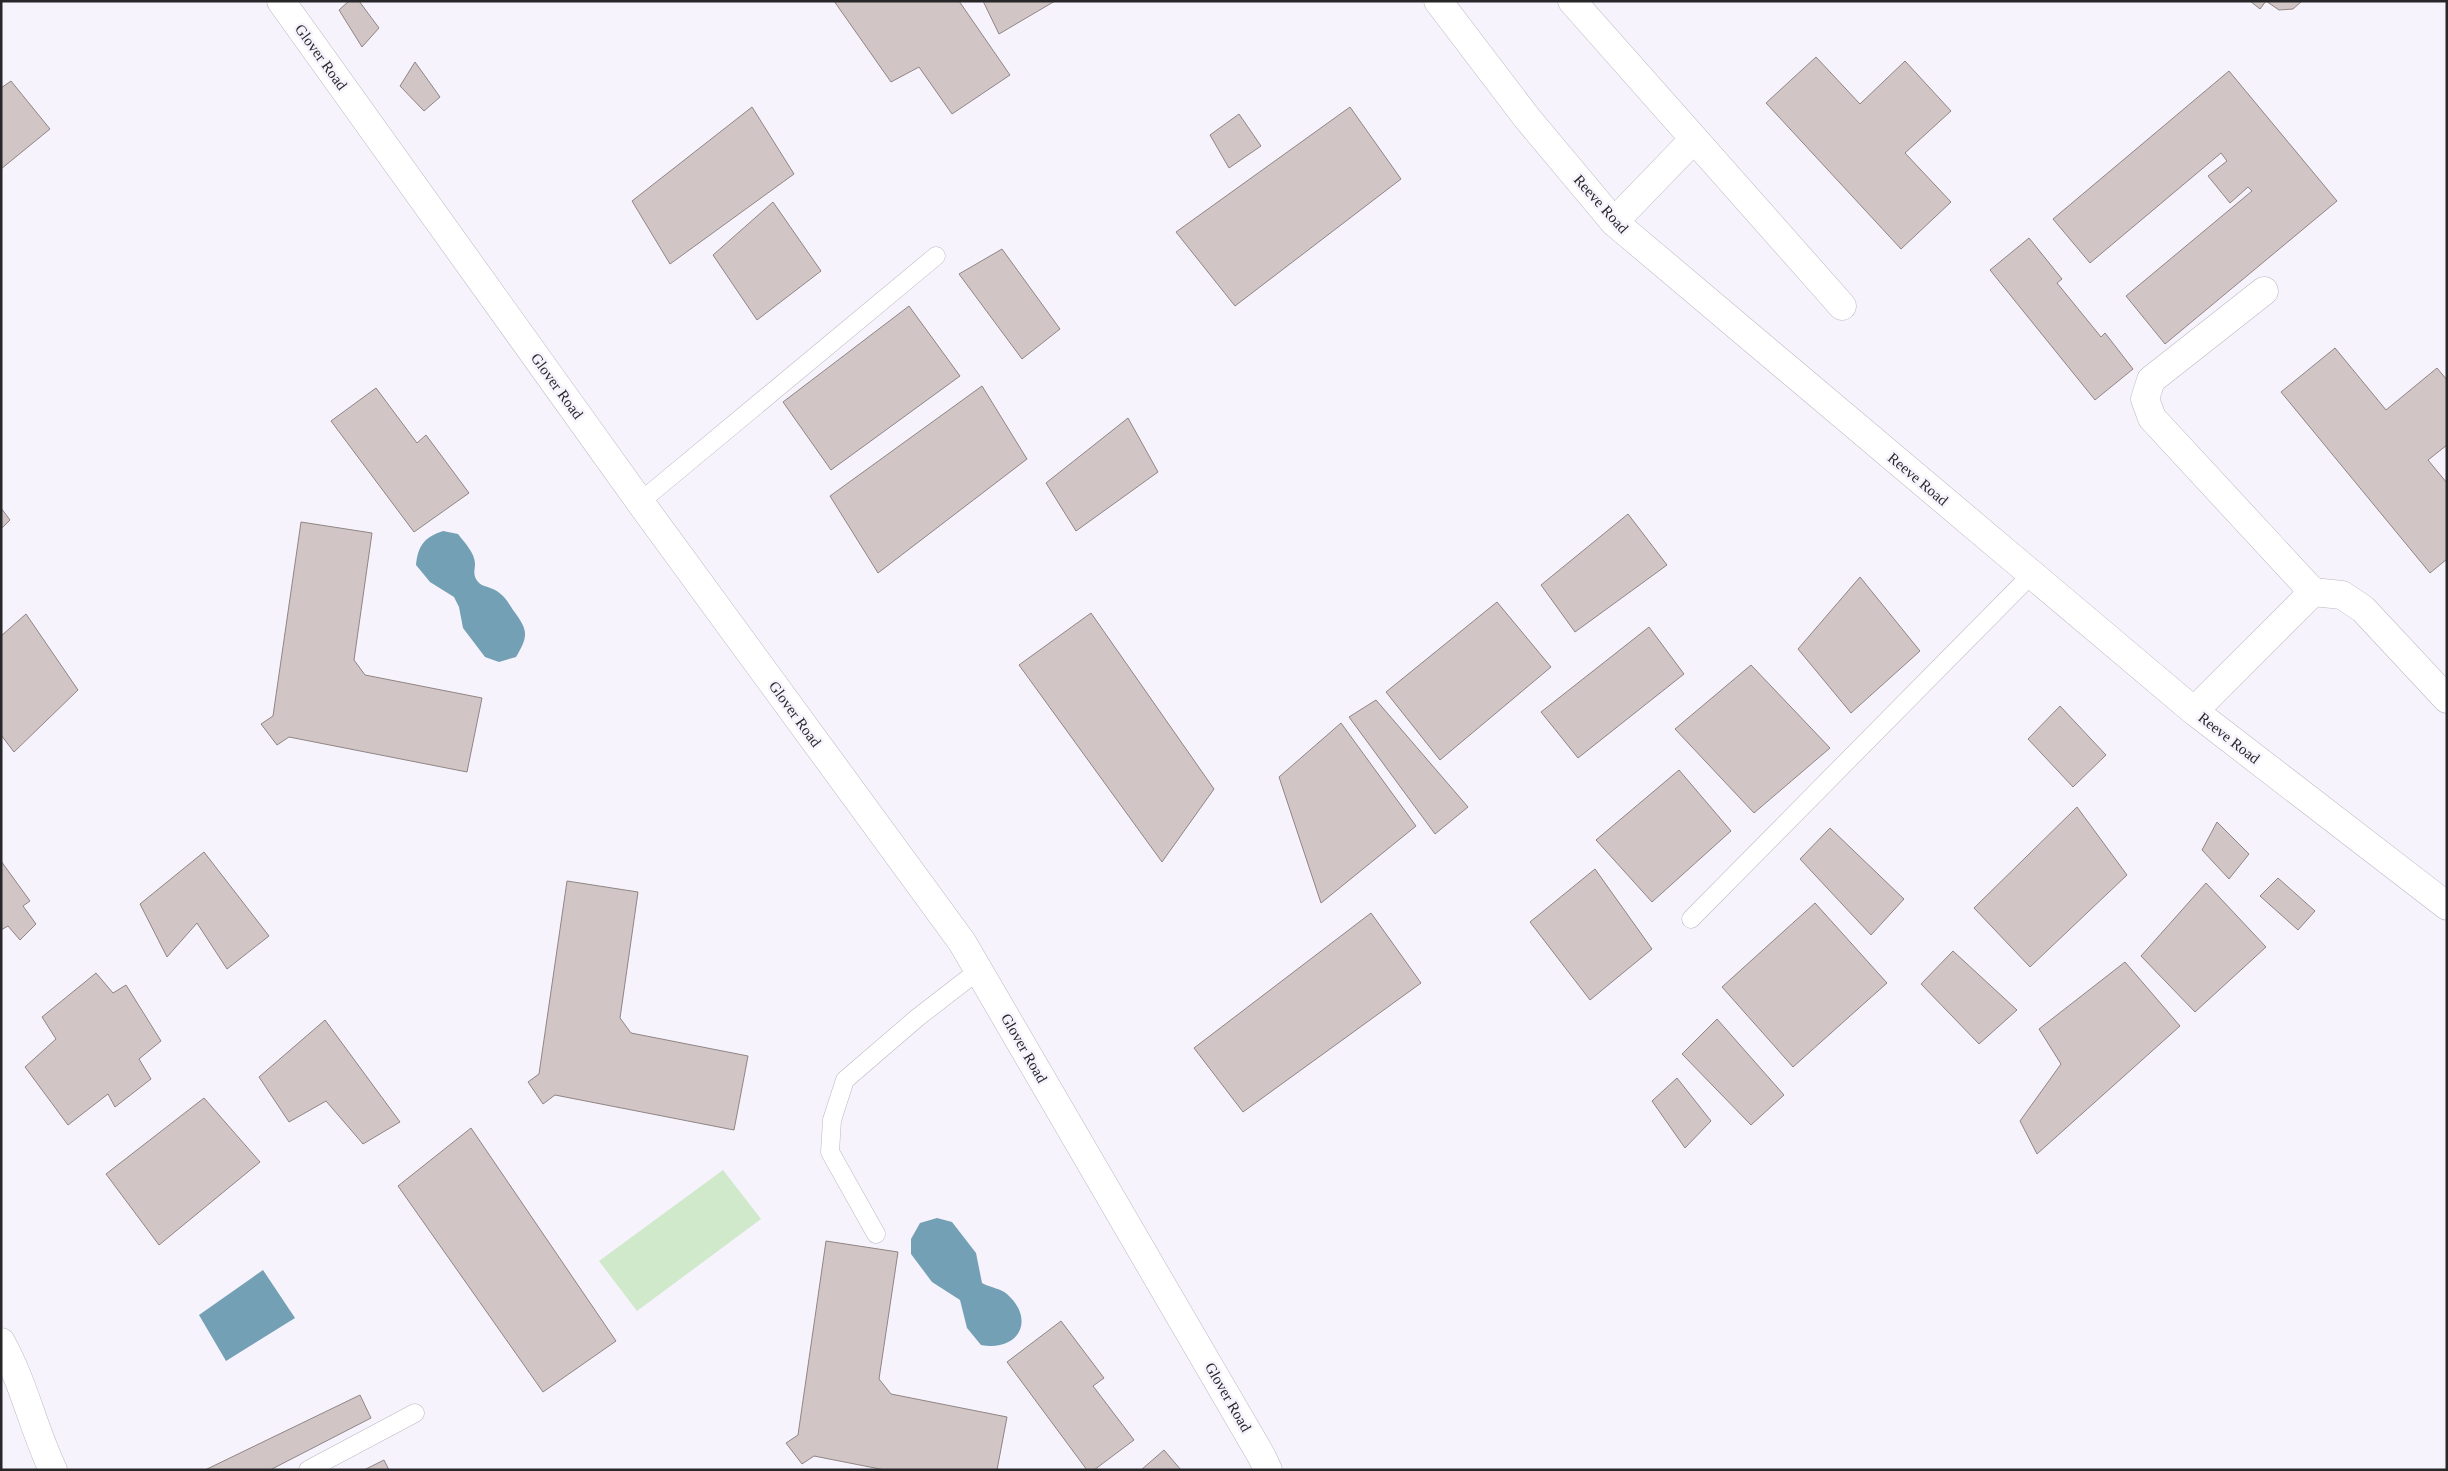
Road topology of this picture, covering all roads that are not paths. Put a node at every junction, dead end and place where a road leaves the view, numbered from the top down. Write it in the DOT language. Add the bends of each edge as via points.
graph roads {
  1 [pos="282,1"];
  2 [pos="1438,1"];
  3 [pos="1572,1"];
  4 [pos="1694,139"];
  5 [pos="1614,222"];
  6 [pos="936,256"];
  7 [pos="2264,291"];
  8 [pos="1842,306"];
  9 [pos="640,502"];
  10 [pos="2032,574"];
  11 [pos="2312,592"];
  12 [pos="2447,700"];
  13 [pos="2194,711"];
  14 [pos="2447,906"];
  15 [pos="1691,919"];
  16 [pos="979,970"];
  17 [pos="876,1234"];
  18 [pos="1,1342"];
  19 [pos="415,1414"];
  20 [pos="1272,1465"];
  21 [pos="53,1470"];
  22 [pos="308,1470"];
  1 -- 9 [label="street, Glover Road"];
  2 -- 5 [label="street, Reeve Road" via="1527,118"];
  3 -- 4 [label="street"];
  4 -- 5 [label="street"];
  4 -- 8 [label="street"];
  5 -- 10 [label="street, Reeve Road"];
  6 -- 9 [label="lane"];
  7 -- 11 [label="street" via="2151,380 2145,399 2152,418"];
  9 -- 16 [label="street, Glover Road" via="962,942"];
  10 -- 13 [label="street, Reeve Road"];
  10 -- 15 [label="lane"];
  11 -- 12 [label="street" via="2342,595 2363,609"];
  11 -- 13 [label="street"];
  13 -- 14 [label="street, Reeve Road"];
  16 -- 17 [label="lane" via="845,1080 832,1120 830,1152"];
  16 -- 20 [label="street, Glover Road"];
  18 -- 21 [label="street" via="14,1365"];
  19 -- 22 [label="lane"];
}
